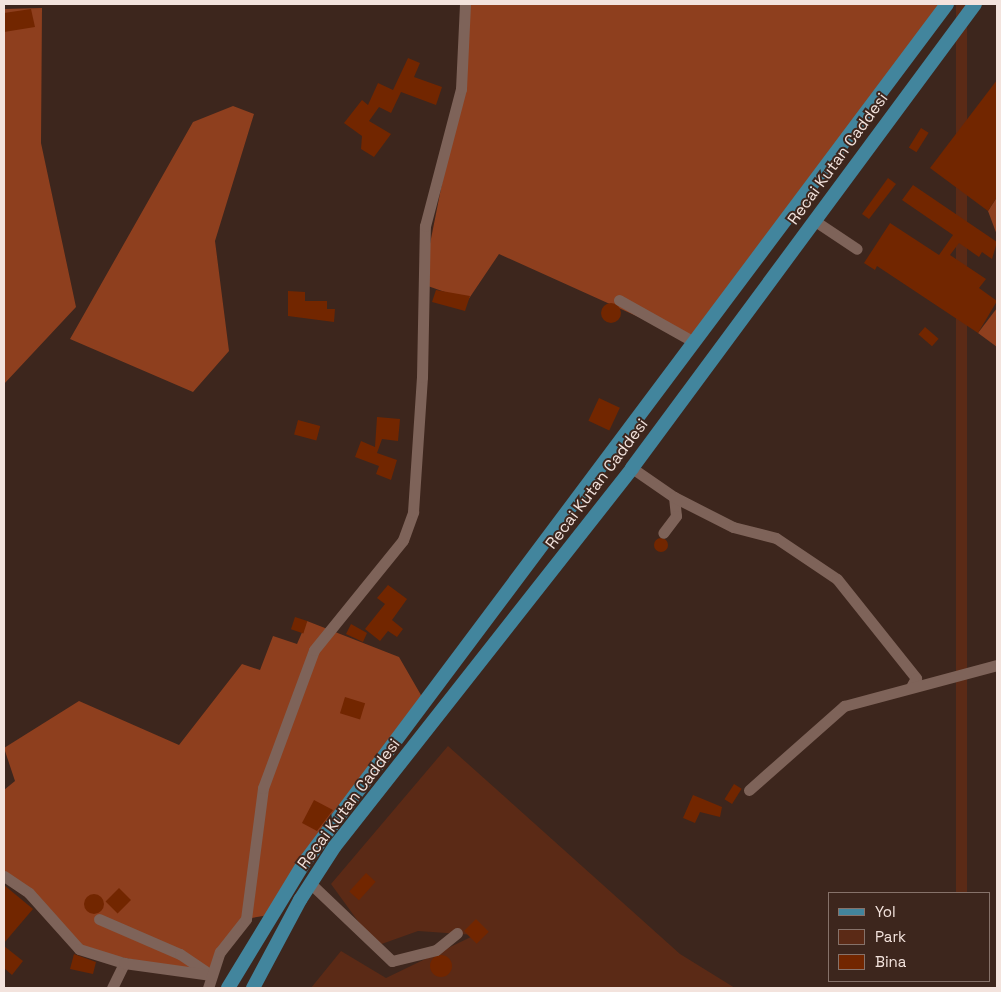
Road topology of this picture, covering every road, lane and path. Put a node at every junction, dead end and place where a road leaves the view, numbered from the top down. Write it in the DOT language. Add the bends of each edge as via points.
graph roads {
  1 [pos="464,4"];
  2 [pos="947,4"];
  3 [pos="975,4"];
  4 [pos="814,221"];
  5 [pos="857,249"];
  6 [pos="619,300"];
  7 [pos="694,342"];
  8 [pos="632,468"];
  9 [pos="674,497"];
  10 [pos="663,534"];
  11 [pos="997,666"];
  12 [pos="911,687"];
  13 [pos="748,790"];
  14 [pos="4,876"];
  15 [pos="310,883"];
  16 [pos="99,919"];
  17 [pos="457,933"];
  18 [pos="124,964"];
  19 [pos="211,975"];
  20 [pos="112,988"];
  21 [pos="208,988"];
  22 [pos="228,988"];
  23 [pos="253,988"];
  1 -- 19 [label="street" via="461,89 425,226 422,377 413,512 402,540 314,650 263,788 246,919 220,952"];
  2 -- 7 [label="main road, Recai Kutan Caddesi"];
  3 -- 4 [label="main road, Recai Kutan Caddesi"];
  4 -- 5 [label="street"];
  4 -- 8 [label="main road, Recai Kutan Caddesi"];
  6 -- 7 [label="street"];
  7 -- 22 [label="main road, Recai Kutan Caddesi" via="286,887"];
  8 -- 9 [label="street"];
  8 -- 15 [label="main road, Recai Kutan Caddesi"];
  9 -- 10 [label="street" via="676,516"];
  9 -- 12 [label="street" via="733,527 776,538 837,579 916,678"];
  11 -- 12 [label="street"];
  12 -- 13 [label="street" via="844,706"];
  14 -- 18 [label="street" via="29,893 79,948"];
  15 -- 17 [label="street" via="392,961 436,950"];
  15 -- 23 [label="main road, Recai Kutan Caddesi"];
  16 -- 19 [label="street" via="180,954"];
  18 -- 19 [label="street" via="181,975"];
  18 -- 20 [label="street"];
  19 -- 21 [label="street"];
}
